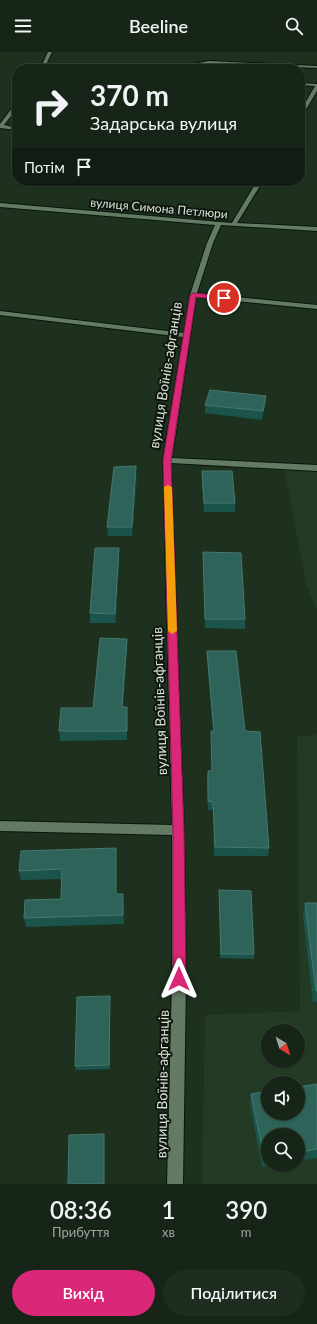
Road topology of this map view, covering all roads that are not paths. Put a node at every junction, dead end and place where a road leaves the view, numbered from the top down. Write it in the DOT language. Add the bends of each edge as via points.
graph roads {
  1 [pos="50,52"];
  2 [pos="44,64"];
  3 [pos="194,64"];
  4 [pos="252,64"];
  5 [pos="305,66"];
  6 [pos="317,67"];
  7 [pos="305,85"];
  8 [pos="317,86"];
  9 [pos="305,107"];
  10 [pos="12,111"];
  11 [pos="0,127"];
  12 [pos="12,128"];
  13 [pos="257,186"];
  14 [pos="0,205"];
  15 [pos="219,224"];
  16 [pos="234,225"];
  17 [pos="317,228"];
  18 [pos="193,295"];
  19 [pos="317,307"];
  20 [pos="0,313"];
  21 [pos="186,335"];
  22 [pos="167,460"];
  23 [pos="317,468"];
  24 [pos="0,826"];
  25 [pos="178,830"];
  26 [pos="176,1184"];
  1 -- 2 [label="street"];
  3 -- 4 [label="street"];
  5 -- 6 [label="street"];
  7 -- 8 [label="street"];
  8 -- 9 [label="street"];
  10 -- 11 [label="street"];
  11 -- 12 [label="street"];
  13 -- 16 [label="street"];
  14 -- 15 [label="street, вулиця Симона Петлюри"];
  15 -- 16 [label="street, вулиця Симона Петлюри"];
  15 -- 18 [label="street, вулиця Воїнів-афганців"];
  16 -- 17 [label="street, вулиця Симона Петлюри"];
  18 -- 19 [label="street"];
  18 -- 21 [label="street, вулиця Воїнів-афганців"];
  20 -- 21 [label="street"];
  21 -- 22 [label="street, вулиця Воїнів-афганців"];
  22 -- 23 [label="street"];
  22 -- 25 [label="street, вулиця Воїнів-афганців"];
  24 -- 25 [label="street"];
  25 -- 26 [label="street, вулиця Воїнів-афганців"];
}
